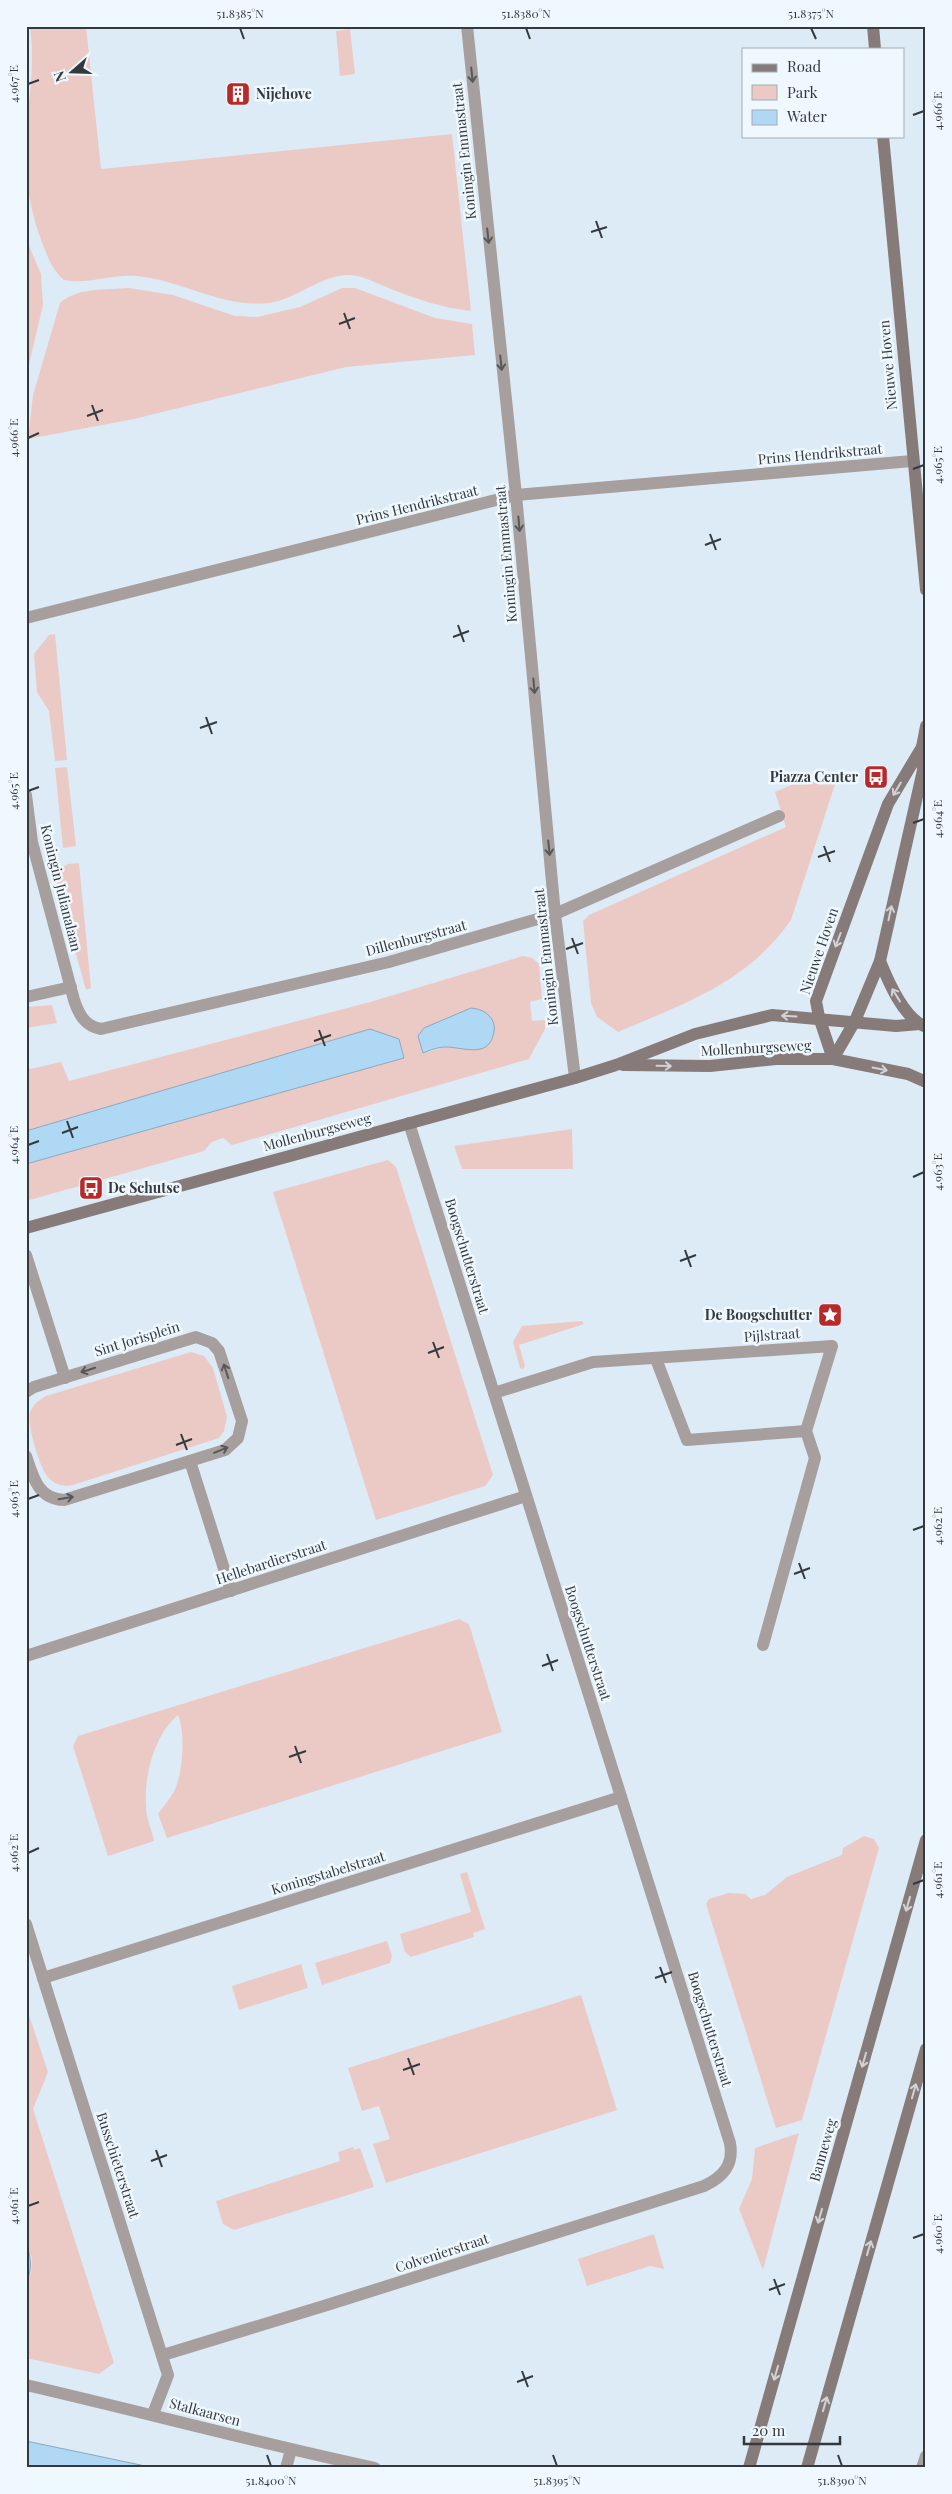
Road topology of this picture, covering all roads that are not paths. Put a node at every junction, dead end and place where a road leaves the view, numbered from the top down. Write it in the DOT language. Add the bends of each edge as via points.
graph roads {
  1 [pos="467,26"];
  2 [pos="873,26"];
  3 [pos="875,48"];
  4 [pos="883,138"];
  5 [pos="912,461"];
  6 [pos="516,495"];
  7 [pos="926,590"];
  8 [pos="26,618"];
  9 [pos="926,726"];
  10 [pos="922,747"];
  11 [pos="26,795"];
  12 [pos="779,816"];
  13 [pos="556,914"];
  14 [pos="880,961"];
  15 [pos="71,987"];
  16 [pos="26,997"];
  17 [pos="819,1017"];
  18 [pos="855,1021"];
  19 [pos="923,1025"];
  20 [pos="833,1060"];
  21 [pos="616,1065"];
  22 [pos="575,1078"];
  23 [pos="926,1082"];
  24 [pos="409,1123"];
  25 [pos="26,1228"];
  26 [pos="26,1255"];
  27 [pos="656,1358"];
  28 [pos="65,1378"];
  29 [pos="26,1392"];
  30 [pos="494,1393"];
  31 [pos="806,1431"];
  32 [pos="26,1456"];
  33 [pos="190,1461"];
  34 [pos="526,1496"];
  35 [pos="231,1591"];
  36 [pos="763,1645"];
  37 [pos="26,1656"];
  38 [pos="622,1797"];
  39 [pos="926,1840"];
  40 [pos="26,1924"];
  41 [pos="43,1978"];
  42 [pos="926,2049"];
  43 [pos="725,2171"];
  44 [pos="163,2355"];
  45 [pos="26,2385"];
  46 [pos="153,2414"];
  47 [pos="291,2450"];
  48 [pos="926,2456"];
  49 [pos="286,2468"];
  50 [pos="375,2468"];
  51 [pos="749,2468"];
  52 [pos="807,2468"];
  53 [pos="922,2468"];
  1 -- 6 [label="street, Koningin Emmastraat, one-way"];
  2 -- 3 [label="street"];
  4 -- 5 [label="street, Nieuwe Hoven"];
  5 -- 6 [label="street, Prins Hendrikstraat"];
  5 -- 7 [label="street, Nieuwe Hoven"];
  6 -- 8 [label="street, Prins Hendrikstraat"];
  6 -- 13 [label="street, Koningin Emmastraat, one-way"];
  9 -- 10 [label="street, Nieuwe Hoven"];
  14 -- 10 [label="street, Nieuwe Hoven, one-way" via="923,770"];
  10 -- 17 [label="street, Nieuwe Hoven, one-way" via="888,804 816,1001"];
  11 -- 15 [label="street, Koningin Julianalaan" via="32,842"];
  12 -- 13 [label="street, Dillenburgstraat"];
  13 -- 15 [label="street, Dillenburgstraat" via="389,962 101,1030 92,1028 83,1020"];
  13 -- 22 [label="street, Koningin Emmastraat"];
  14 -- 18 [label="street, Nieuwe Hoven"];
  19 -- 14 [label="street, Mollenburgseweg, one-way" via="901,1003"];
  15 -- 16 [label="street"];
  17 -- 18 [label="street, Mollenburgseweg"];
  17 -- 20 [label="street, Nieuwe Hoven"];
  17 -- 21 [label="street, Mollenburgseweg, one-way" via="772,1015 695,1034"];
  18 -- 19 [label="street, Mollenburgseweg" via="896,1026"];
  18 -- 20 [label="street, Nieuwe Hoven"];
  21 -- 20 [label="street, Mollenburgseweg, one-way" via="710,1066 776,1059"];
  20 -- 23 [label="street, Mollenburgseweg, one-way" via="908,1074"];
  21 -- 22 [label="street, Mollenburgseweg"];
  22 -- 24 [label="street, Mollenburgseweg"];
  24 -- 25 [label="street, Mollenburgseweg"];
  24 -- 30 [label="street, Boogschutterstraat"];
  26 -- 28 [label="street"];
  27 -- 30 [label="street, Pijlstraat" via="593,1362"];
  27 -- 31 [label="street" via="687,1440"];
  27 -- 31 [label="street, Pijlstraat" via="832,1346"];
  28 -- 29 [label="street, Sint Jorisplein"];
  33 -- 28 [label="street, Sint Jorisplein, one-way" via="228,1448 238,1438 241,1427 222,1357 212,1343 202,1338 188,1338"];
  30 -- 34 [label="street, Boogschutterstraat"];
  31 -- 36 [label="street" via="815,1458"];
  32 -- 33 [label="street, Sint Jorisplein, one-way" via="40,1490 52,1498 64,1500"];
  33 -- 35 [label="street"];
  34 -- 35 [label="street, Hellebardierstraat"];
  34 -- 38 [label="street, Boogschutterstraat"];
  35 -- 37 [label="street, Hellebardierstraat"];
  38 -- 41 [label="street, Koningstabelstraat"];
  38 -- 43 [label="street, Boogschutterstraat" via="730,2143 731,2155"];
  39 -- 51 [label="street, Banneweg, one-way"];
  40 -- 41 [label="street, Busschieterstraat"];
  41 -- 44 [label="street, Busschieterstraat"];
  52 -- 42 [label="street, one-way"];
  43 -- 44 [label="street, Colvenierstraat" via="716,2181 704,2186"];
  44 -- 46 [label="street, Busschieterstraat" via="168,2374"];
  45 -- 46 [label="street, Stalkaarsen"];
  46 -- 47 [label="street, Stalkaarsen"];
  47 -- 49 [label="street"];
  47 -- 50 [label="street, Stalkaarsen"];
  48 -- 53 [label="street"];
}
